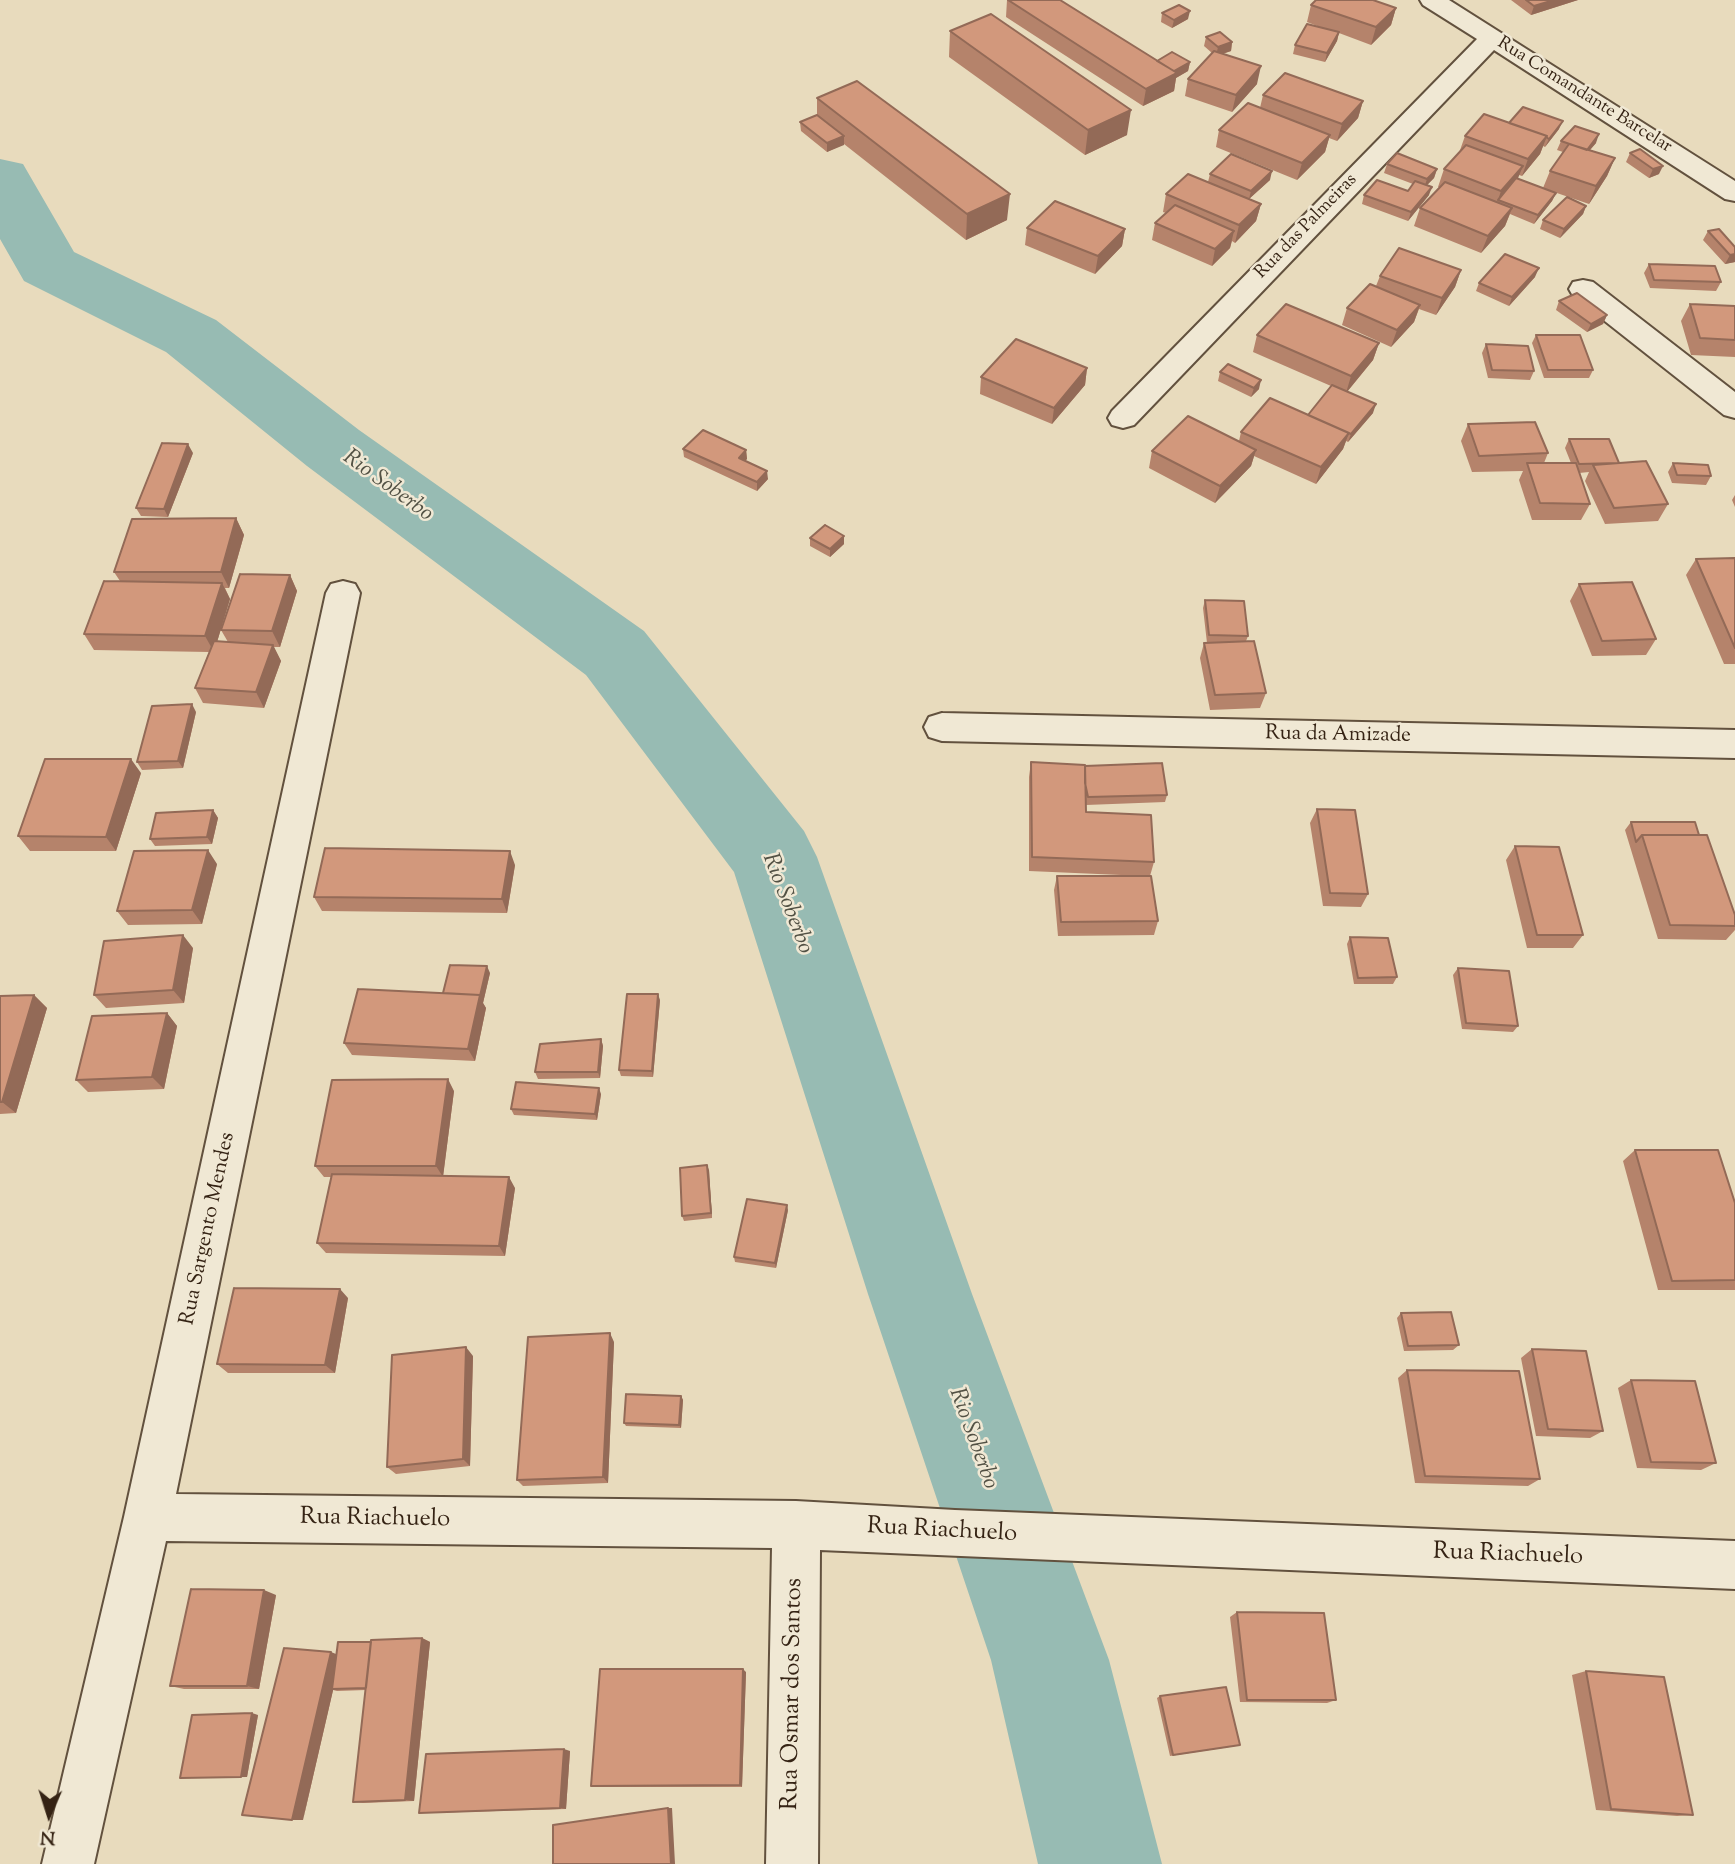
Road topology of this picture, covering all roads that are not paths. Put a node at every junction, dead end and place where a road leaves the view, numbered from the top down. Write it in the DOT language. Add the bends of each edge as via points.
graph roads {
  1 [pos="1432,0"];
  2 [pos="1493,38"];
  3 [pos="1735,192"];
  4 [pos="1583,289"];
  5 [pos="1735,408"];
  6 [pos="1123,418"];
  7 [pos="343,593"];
  8 [pos="942,727"];
  9 [pos="1735,744"];
  10 [pos="148,1517"];
  11 [pos="796,1525"];
  12 [pos="1735,1565"];
  13 [pos="68,1864"];
  14 [pos="792,1864"];
  1 -- 2 [label="street, Rua Comandante Barcelar"];
  2 -- 3 [label="street, Rua Comandante Barcelar"];
  2 -- 6 [label="street, Rua das Palmeiras"];
  4 -- 5 [label="street"];
  7 -- 10 [label="street, Rua Sargento Mendes"];
  8 -- 9 [label="street, Rua da Amizade"];
  10 -- 11 [label="street, Rua Riachuelo"];
  10 -- 13 [label="street, Rua Sargento Mendes"];
  11 -- 12 [label="street, Rua Riachuelo"];
  11 -- 14 [label="street, Rua Osmar dos Santos"];
}
